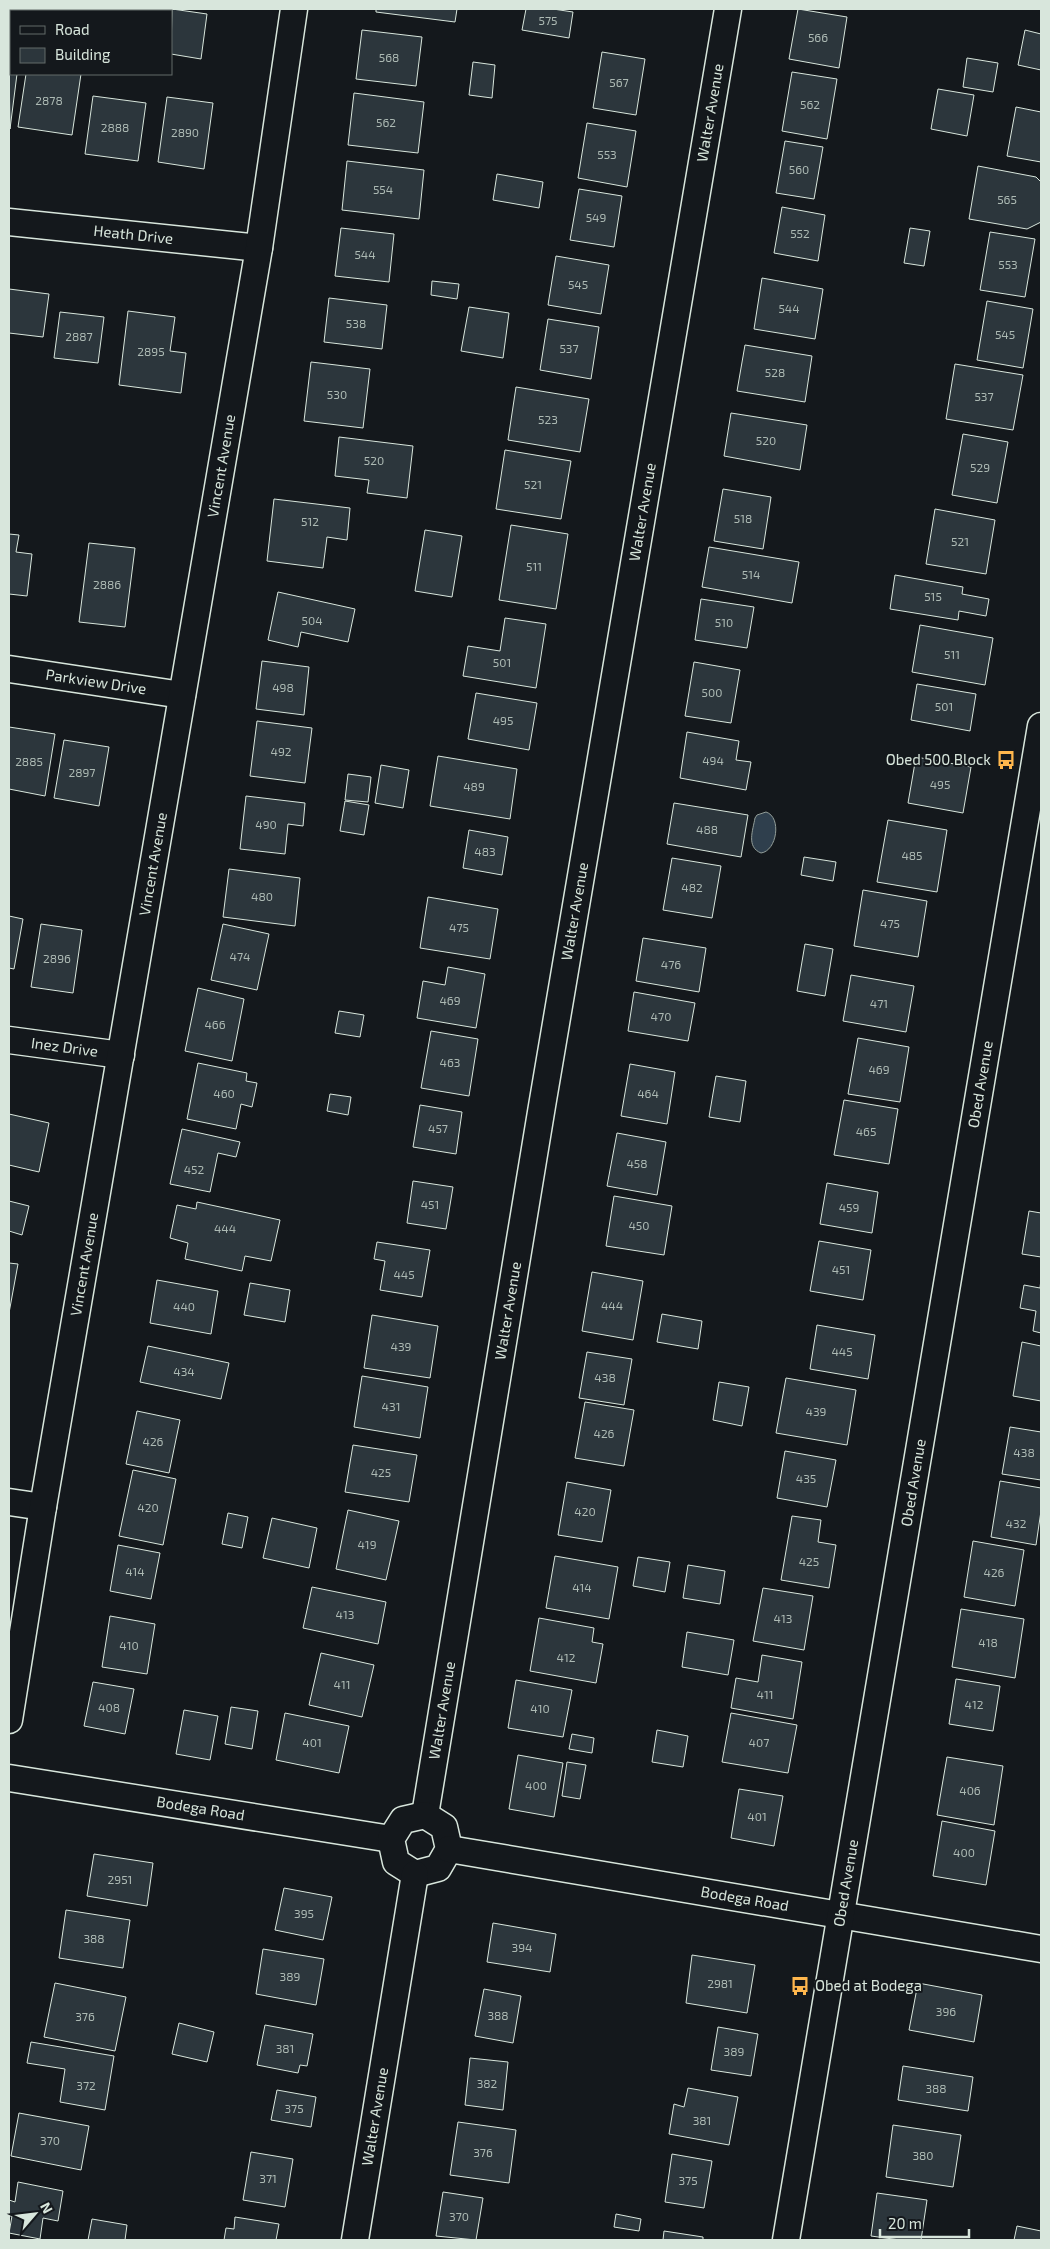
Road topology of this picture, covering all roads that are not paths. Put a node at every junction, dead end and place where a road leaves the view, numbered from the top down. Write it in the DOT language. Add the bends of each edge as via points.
graph roads {
  1 [pos="294,9"];
  2 [pos="728,9"];
  3 [pos="9,222"];
  4 [pos="259,248"];
  5 [pos="9,669"];
  6 [pos="182,695"];
  7 [pos="1041,726"];
  8 [pos="9,1040"];
  9 [pos="121,1055"];
  10 [pos="9,1502"];
  11 [pos="43,1507"];
  12 [pos="9,1720"];
  13 [pos="9,1778"];
  14 [pos="425,1815"];
  15 [pos="391,1839"];
  16 [pos="449,1848"];
  17 [pos="415,1874"];
  18 [pos="840,1915"];
  19 [pos="1041,1949"];
  20 [pos="355,2240"];
  21 [pos="786,2240"];
  1 -- 4 [label="street, Vincent Avenue"];
  2 -- 14 [label="street, Walter Avenue"];
  3 -- 4 [label="street, Heath Drive"];
  4 -- 6 [label="street, Vincent Avenue"];
  5 -- 6 [label="street, Parkview Drive"];
  6 -- 9 [label="street, Vincent Avenue"];
  7 -- 18 [label="street, Obed Avenue"];
  8 -- 9 [label="street, Inez Drive"];
  9 -- 11 [label="street, Vincent Avenue"];
  10 -- 11 [label="street"];
  11 -- 12 [label="street, Vincent Avenue"];
  13 -- 15 [label="street, Bodega Road"];
  14 -- 15 [label="street" via="403,1820"];
  14 -- 16 [label="street" via="444,1827"];
  15 -- 17 [label="street" via="396,1862"];
  16 -- 17 [label="street" via="438,1868"];
  16 -- 18 [label="street, Bodega Road"];
  17 -- 20 [label="street, Walter Avenue"];
  18 -- 19 [label="street, Bodega Road"];
  18 -- 21 [label="street, Obed Avenue"];
}
